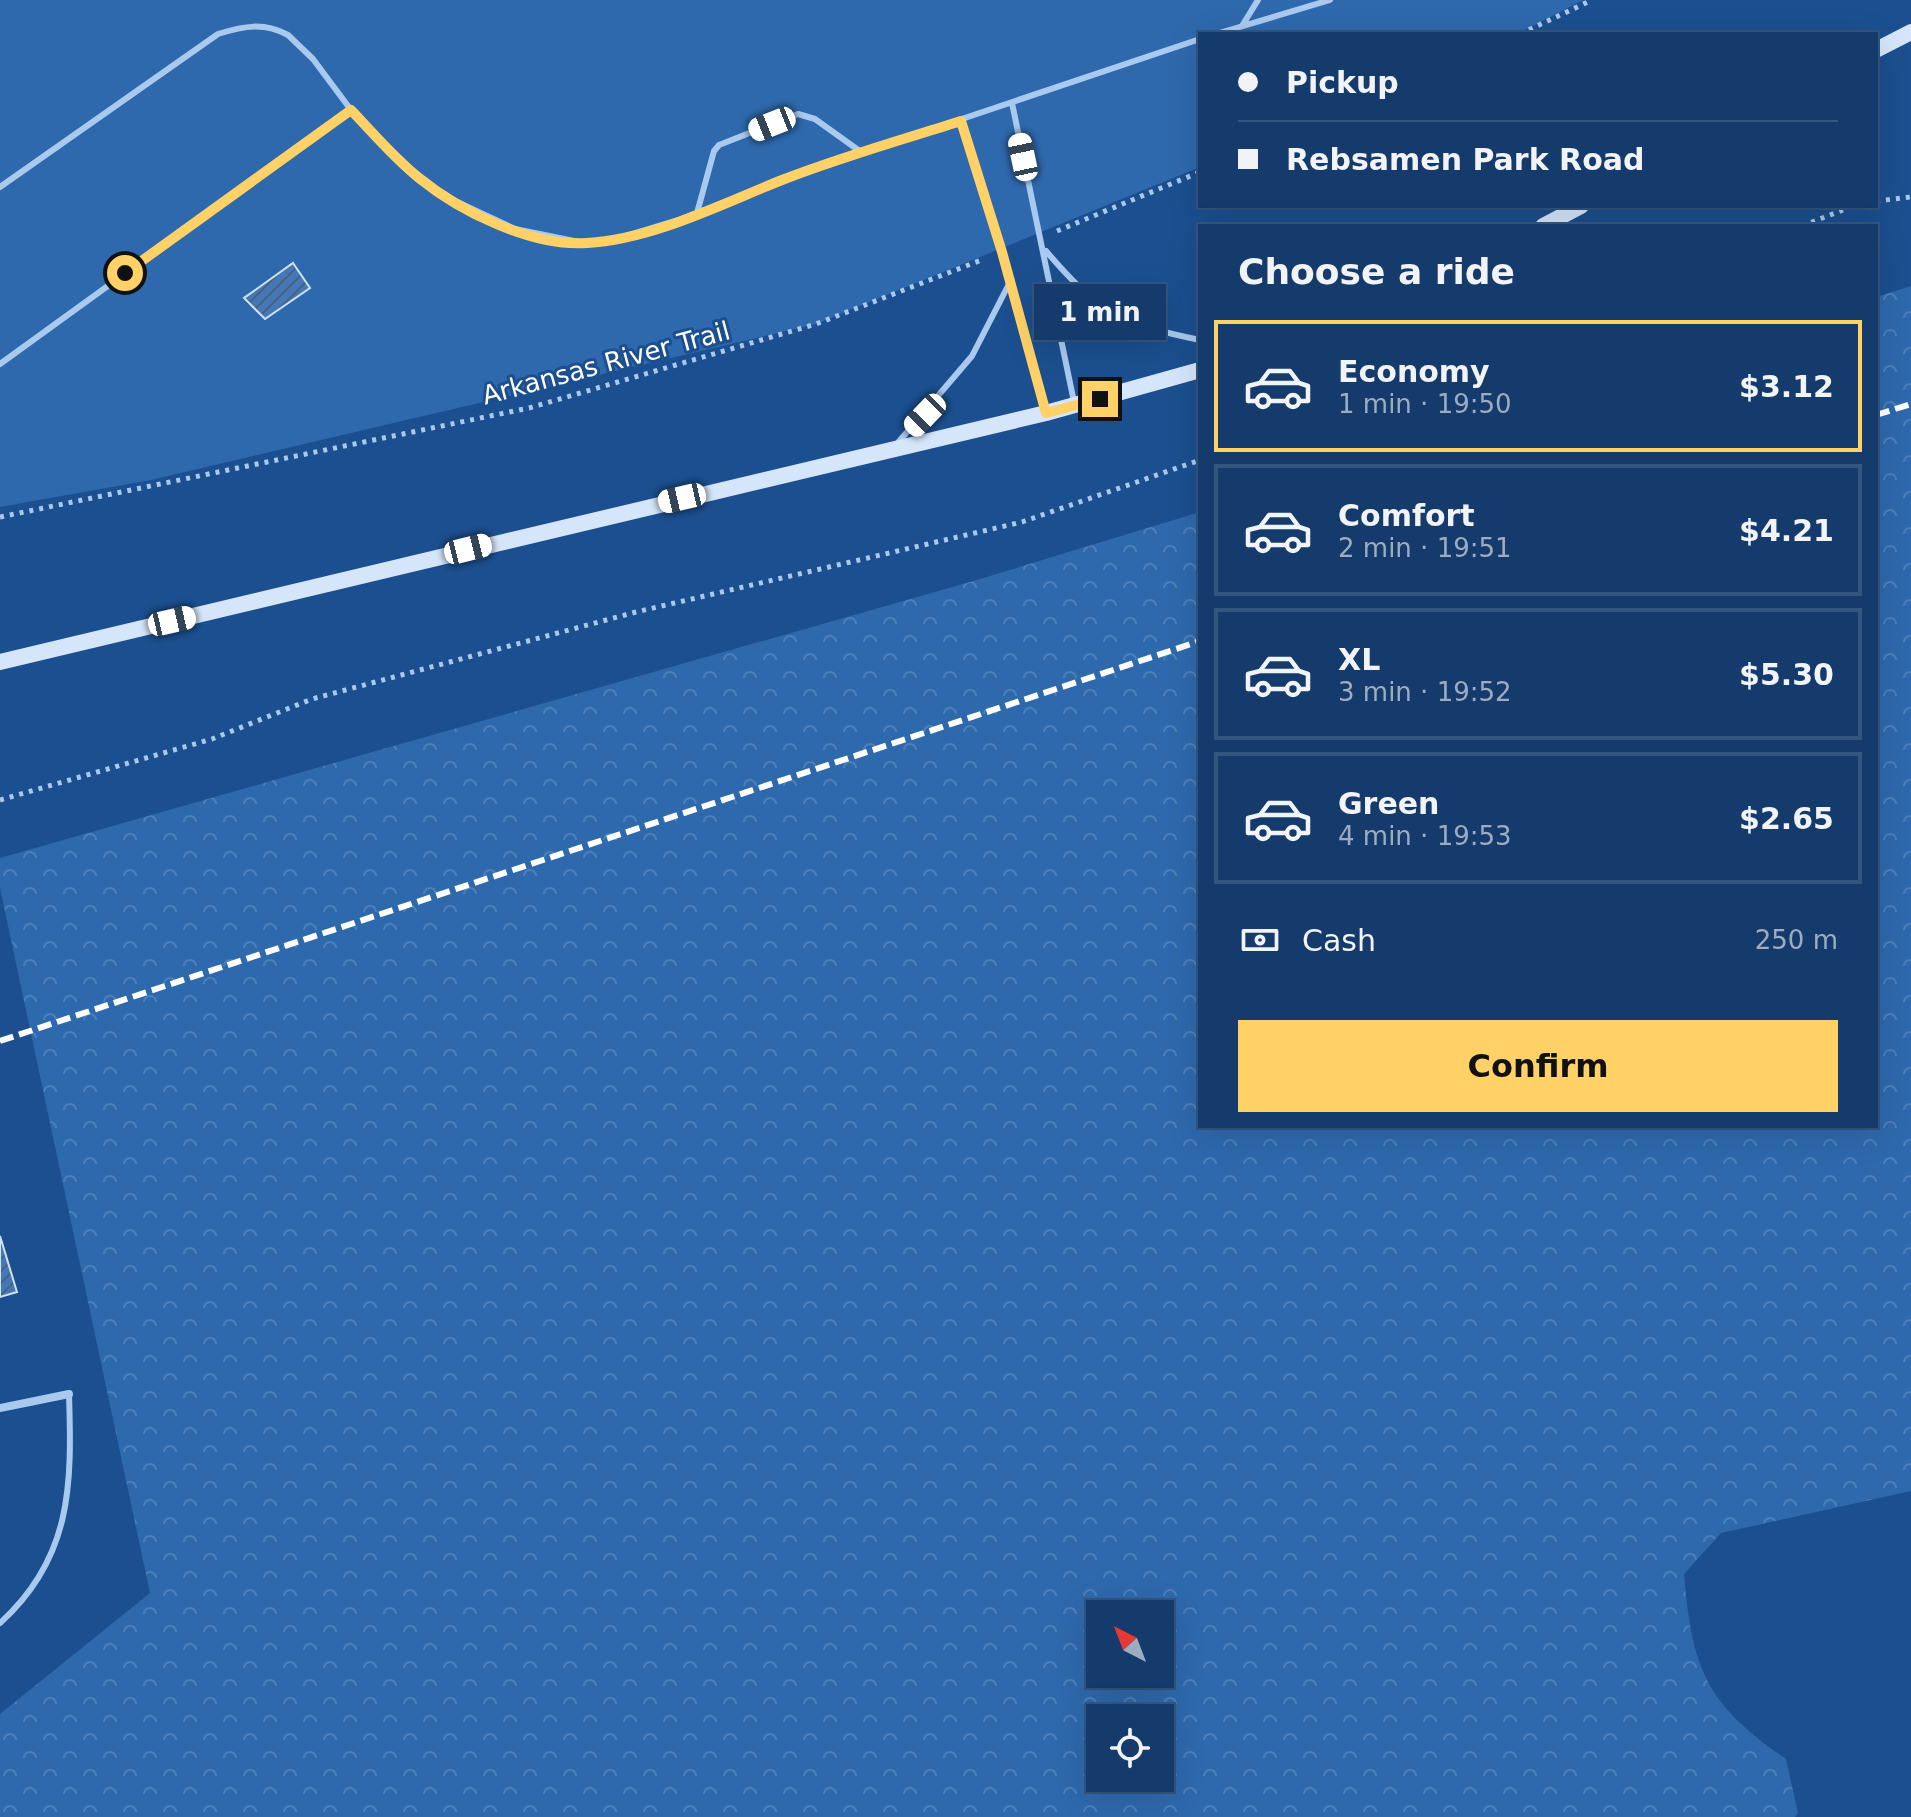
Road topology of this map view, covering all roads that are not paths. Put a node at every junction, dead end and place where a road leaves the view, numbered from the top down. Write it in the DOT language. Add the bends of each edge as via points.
graph roads {
  1 [pos="1258,0"];
  2 [pos="1330,0"];
  3 [pos="1242,26"];
  4 [pos="1222,32"];
  5 [pos="1911,32"];
  6 [pos="1198,40"];
  7 [pos="1878,49"];
  8 [pos="1012,103"];
  9 [pos="351,110"];
  10 [pos="961,121"];
  11 [pos="861,152"];
  12 [pos="0,187"];
  13 [pos="1577,208"];
  14 [pos="697,213"];
  15 [pos="1547,224"];
  16 [pos="1045,250"];
  17 [pos="1010,282"];
  18 [pos="1198,340"];
  19 [pos="0,364"];
  20 [pos="1198,371"];
  21 [pos="1075,405"];
  22 [pos="1046,413"];
  23 [pos="892,449"];
  24 [pos="0,662"];
  25 [pos="69,1394"];
  26 [pos="0,1408"];
  27 [pos="0,1623"];
  1 -- 3 [label="lane"];
  2 -- 3 [label="lane"];
  3 -- 4 [label="lane"];
  5 -- 7 [label="street"];
  6 -- 8 [label="lane"];
  8 -- 10 [label="lane"];
  8 -- 16 [label="lane"];
  9 -- 12 [label="lane" via="288,35 272,26 237,28 218,34"];
  9 -- 14 [label="lane" via="422,181 484,215 544,238 612,240"];
  9 -- 19 [label="lane"];
  10 -- 11 [label="lane"];
  10 -- 17 [label="lane"];
  11 -- 14 [label="lane"];
  11 -- 14 [label="lane" via="815,119 798,114 719,145"];
  13 -- 15 [label="street"];
  16 -- 18 [label="lane" via="1094,303 1124,321"];
  16 -- 21 [label="lane"];
  17 -- 22 [label="lane"];
  17 -- 23 [label="lane" via="972,356"];
  20 -- 21 [label="street"];
  21 -- 22 [label="street"];
  22 -- 23 [label="street"];
  23 -- 24 [label="street"];
  25 -- 26 [label="street"];
  25 -- 27 [label="lane" via="66,1502 54,1554 38,1582"];
}
